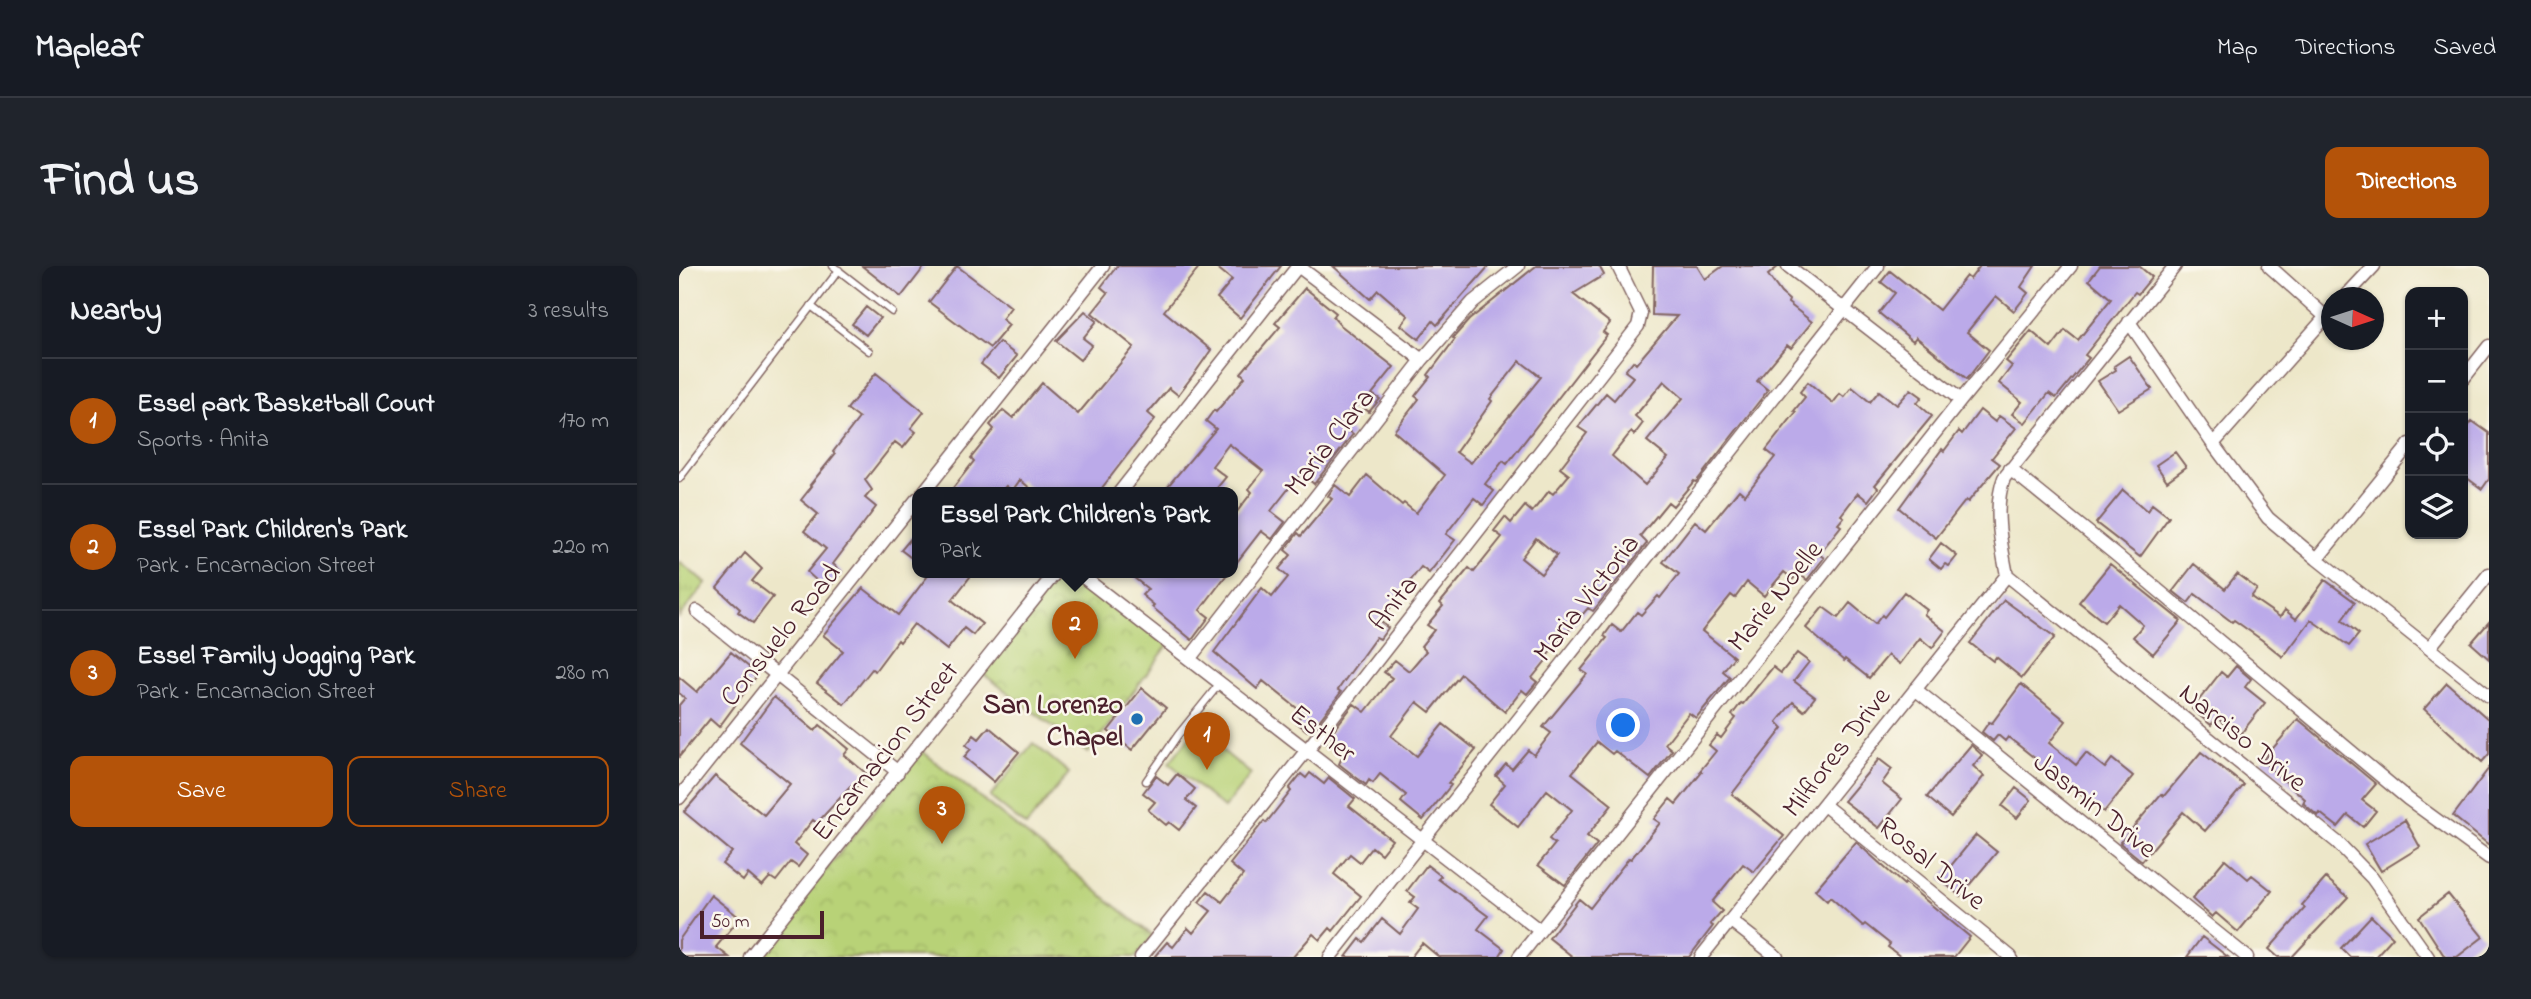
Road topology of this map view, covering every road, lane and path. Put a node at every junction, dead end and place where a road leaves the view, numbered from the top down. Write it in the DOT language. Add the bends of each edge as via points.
graph roads {
  1 [pos="1103,266"];
  2 [pos="1298,266"];
  3 [pos="1518,266"];
  4 [pos="1618,266"];
  5 [pos="1788,266"];
  6 [pos="1878,266"];
  7 [pos="2071,266"];
  8 [pos="2175,266"];
  9 [pos="2269,266"];
  10 [pos="2374,266"];
  11 [pos="836,268"];
  12 [pos="2354,287"];
  13 [pos="811,306"];
  14 [pos="2321,308"];
  15 [pos="1844,310"];
  16 [pos="892,312"];
  17 [pos="2129,322"];
  18 [pos="2321,323"];
  19 [pos="2489,346"];
  20 [pos="869,351"];
  21 [pos="1422,360"];
  22 [pos="2468,373"];
  23 [pos="1961,400"];
  24 [pos="2213,444"];
  25 [pos="2405,450"];
  26 [pos="2010,469"];
  27 [pos="679,479"];
  28 [pos="928,487"];
  29 [pos="1124,487"];
  30 [pos="912,507"];
  31 [pos="2317,559"];
  32 [pos="2489,574"];
  33 [pos="2007,575"];
  34 [pos="1051,578"];
  35 [pos="1085,578"];
  36 [pos="697,611"];
  37 [pos="2429,648"];
  38 [pos="1190,658"];
  39 [pos="778,675"];
  40 [pos="1220,683"];
  41 [pos="1915,689"];
  42 [pos="2489,696"];
  43 [pos="1307,750"];
  44 [pos="898,772"];
  45 [pos="1146,781"];
  46 [pos="679,798"];
  47 [pos="1824,806"];
  48 [pos="1423,841"];
  49 [pos="2489,858"];
  50 [pos="1731,920"];
  51 [pos="1539,930"];
  52 [pos="750,957"];
  53 [pos="1141,957"];
  54 [pos="1330,957"];
  55 [pos="1519,957"];
  56 [pos="1701,957"];
  57 [pos="1777,957"];
  58 [pos="2011,957"];
  59 [pos="2247,957"];
  60 [pos="2428,957"];
  1 -- 28 [label="street"];
  2 -- 21 [label="street"];
  2 -- 29 [label="street"];
  3 -- 21 [label="street, Maria Clara" via="1473,302"];
  4 -- 43 [label="street, Anita" via="1641,313 1638,326"];
  5 -- 15 [label="street"];
  6 -- 15 [label="street, Maria Victoria"];
  7 -- 23 [label="street, Marie Noelle"];
  8 -- 17 [label="street"];
  9 -- 14 [label="street"];
  10 -- 12 [label="street"];
  11 -- 13 [label="lane"];
  11 -- 16 [label="lane"];
  13 -- 20 [label="lane"];
  13 -- 27 [label="lane"];
  15 -- 23 [label="street"];
  15 -- 48 [label="street, Maria Victoria"];
  17 -- 24 [label="street"];
  17 -- 26 [label="street"];
  18 -- 24 [label="street"];
  19 -- 22 [label="street"];
  21 -- 38 [label="street, Maria Clara"];
  23 -- 51 [label="street, Marie Noelle"];
  24 -- 31 [label="street" via="2268,518"];
  25 -- 31 [label="street"];
  26 -- 33 [label="street" via="2000,497"];
  26 -- 49 [label="street" via="2408,799"];
  30 -- 39 [label="street, Consuelo Road"];
  31 -- 37 [label="street"];
  32 -- 37 [label="street"];
  33 -- 41 [label="street, Milflores Drive"];
  33 -- 60 [label="street, Narciso Drive" via="2337,842 2372,878"];
  34 -- 44 [label="street, Encarnacion Street"];
  35 -- 38 [label="street, Esther"];
  36 -- 39 [label="street"];
  37 -- 42 [label="street"];
  38 -- 40 [label="street, Esther"];
  39 -- 44 [label="street"];
  39 -- 46 [label="street, Consuelo Road"];
  40 -- 43 [label="street, Esther"];
  40 -- 45 [label="lane"];
  41 -- 47 [label="street, Milflores Drive"];
  41 -- 59 [label="street, Jasmin Drive"];
  43 -- 48 [label="street, Esther"];
  43 -- 53 [label="street, Anita"];
  44 -- 52 [label="street, Encarnacion Street"];
  47 -- 50 [label="street, Milflores Drive"];
  47 -- 58 [label="street, Rosal Drive"];
  48 -- 51 [label="street, Esther"];
  48 -- 54 [label="street, Maria Victoria"];
  50 -- 56 [label="street, Milflores Drive"];
  50 -- 57 [label="street"];
  51 -- 55 [label="street, Marie Noelle"];
}
